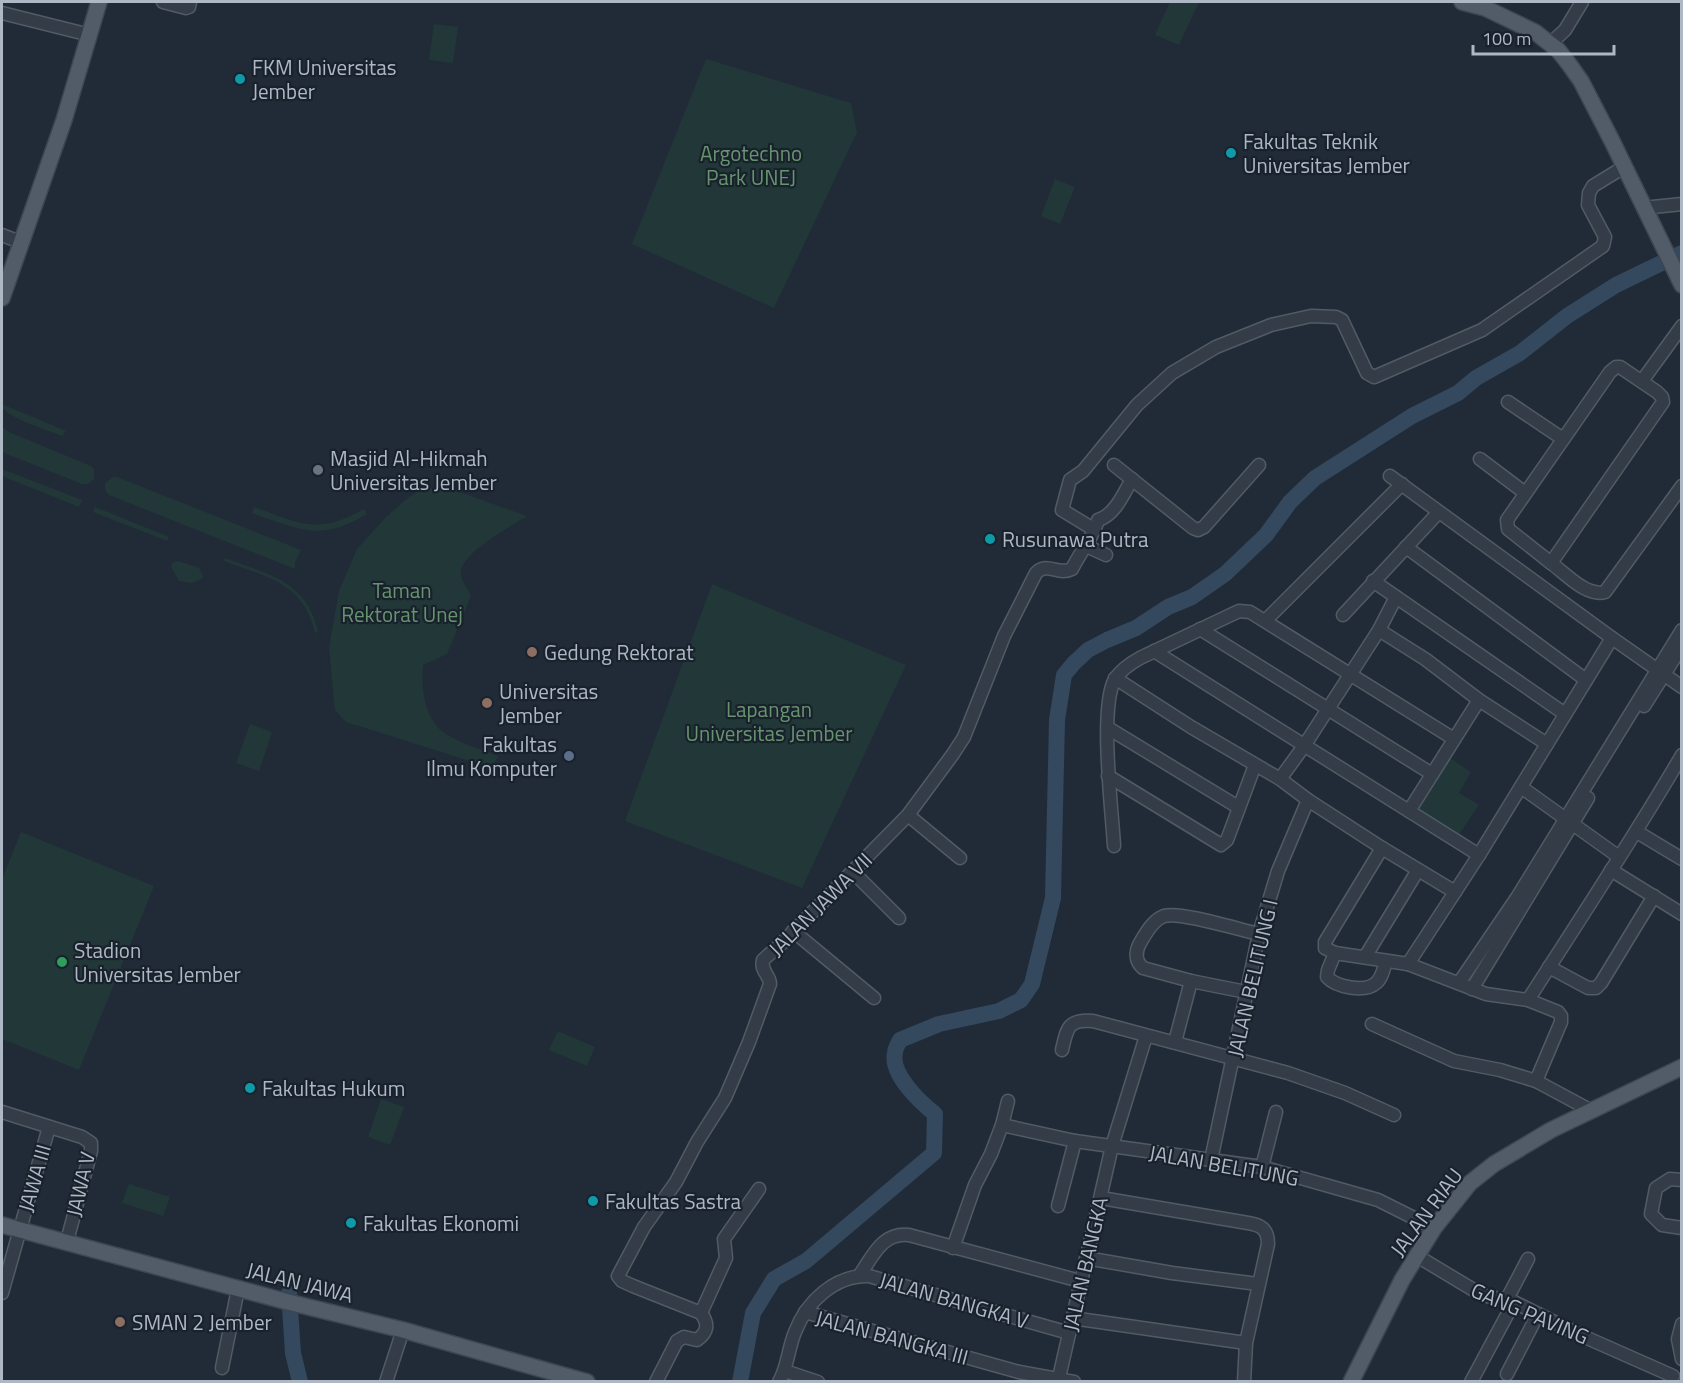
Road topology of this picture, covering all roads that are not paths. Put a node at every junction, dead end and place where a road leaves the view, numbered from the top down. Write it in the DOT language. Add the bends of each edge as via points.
graph roads {
  1 [pos="99,2"];
  2 [pos="163,2"];
  3 [pos="190,2"];
  4 [pos="1462,2"];
  5 [pos="1582,2"];
  6 [pos="2,13"];
  7 [pos="90,35"];
  8 [pos="1551,43"];
  9 [pos="1619,169"];
  10 [pos="1682,204"];
  11 [pos="1643,208"];
  12 [pos="2,235"];
  13 [pos="20,242"];
  14 [pos="1682,285"];
  15 [pos="2,298"];
  16 [pos="1682,326"];
  17 [pos="1642,381"];
  18 [pos="1508,402"];
  19 [pos="1563,439"];
  20 [pos="1480,459"];
  21 [pos="1114,465"];
  22 [pos="1259,465"];
  23 [pos="1390,476"];
  24 [pos="1132,479"];
  25 [pos="1402,484"];
  26 [pos="1682,486"];
  27 [pos="1525,493"];
  28 [pos="1439,512"];
  29 [pos="1095,530"];
  30 [pos="1084,545"];
  31 [pos="1406,547"];
  32 [pos="1106,555"];
  33 [pos="1551,563"];
  34 [pos="1373,581"];
  35 [pos="1396,597"];
  36 [pos="1343,615"];
  37 [pos="1265,621"];
  38 [pos="1200,629"];
  39 [pos="1378,630"];
  40 [pos="1682,630"];
  41 [pos="1612,638"];
  42 [pos="1682,646"];
  43 [pos="1154,651"];
  44 [pos="1661,671"];
  45 [pos="1350,673"];
  46 [pos="1115,678"];
  47 [pos="1586,680"];
  48 [pos="1682,687"];
  49 [pos="1479,700"];
  50 [pos="1328,710"];
  51 [pos="1565,714"];
  52 [pos="1108,728"];
  53 [pos="1454,739"];
  54 [pos="1547,744"];
  55 [pos="1304,746"];
  56 [pos="1682,755"];
  57 [pos="1255,765"];
  58 [pos="1432,774"];
  59 [pos="1108,776"];
  60 [pos="1280,779"];
  61 [pos="1521,786"];
  62 [pos="1308,800"];
  63 [pos="1238,807"];
  64 [pos="1409,811"];
  65 [pos="908,814"];
  66 [pos="1570,821"];
  67 [pos="1636,832"];
  68 [pos="1114,846"];
  69 [pos="1382,848"];
  70 [pos="1479,855"];
  71 [pos="1618,857"];
  72 [pos="960,858"];
  73 [pos="1682,859"];
  74 [pos="1418,870"];
  75 [pos="1611,870"];
  76 [pos="853,872"];
  77 [pos="1455,892"];
  78 [pos="1654,896"];
  79 [pos="1522,898"];
  80 [pos="1682,914"];
  81 [pos="899,918"];
  82 [pos="794,931"];
  83 [pos="1259,934"];
  84 [pos="1335,954"];
  85 [pos="1365,957"];
  86 [pos="1386,961"];
  87 [pos="1408,964"];
  88 [pos="1549,967"];
  89 [pos="1191,981"];
  90 [pos="1459,983"];
  91 [pos="1472,989"];
  92 [pos="1246,992"];
  93 [pos="874,998"];
  94 [pos="1528,1000"];
  95 [pos="1372,1024"];
  96 [pos="1146,1036"];
  97 [pos="1175,1042"];
  98 [pos="1062,1050"];
  99 [pos="1234,1059"];
  100 [pos="1682,1067"];
  101 [pos="1536,1081"];
  102 [pos="1008,1101"];
  103 [pos="1590,1110"];
  104 [pos="1276,1112"];
  105 [pos="2,1113"];
  106 [pos="1394,1115"];
  107 [pos="1002,1125"];
  108 [pos="49,1127"];
  109 [pos="1075,1142"];
  110 [pos="1112,1146"];
  111 [pos="1211,1160"];
  112 [pos="1262,1167"];
  113 [pos="1682,1180"];
  114 [pos="759,1189"];
  115 [pos="1101,1198"];
  116 [pos="1058,1206"];
  117 [pos="2,1225"];
  118 [pos="1434,1228"];
  119 [pos="1682,1228"];
  120 [pos="19,1229"];
  121 [pos="66,1241"];
  122 [pos="953,1248"];
  123 [pos="1417,1256"];
  124 [pos="1086,1258"];
  125 [pos="1528,1259"];
  126 [pos="859,1275"];
  127 [pos="838,1281"];
  128 [pos="1080,1281"];
  129 [pos="1258,1284"];
  130 [pos="238,1288"];
  131 [pos="2,1293"];
  132 [pos="1511,1300"];
  133 [pos="805,1312"];
  134 [pos="701,1313"];
  135 [pos="1538,1314"];
  136 [pos="1072,1318"];
  137 [pos="1682,1324"];
  138 [pos="403,1330"];
  139 [pos="1069,1333"];
  140 [pos="1246,1343"];
  141 [pos="1682,1360"];
  142 [pos="222,1368"];
  143 [pos="1507,1374"];
  144 [pos="782,1376"];
  145 [pos="555,1377"];
  146 [pos="1673,1379"];
  147 [pos="1058,1380"];
  148 [pos="386,1382"];
  149 [pos="587,1382"];
  150 [pos="656,1382"];
  151 [pos="818,1382"];
  152 [pos="1074,1382"];
  153 [pos="1244,1382"];
  154 [pos="1351,1382"];
  155 [pos="1471,1382"];
  1 -- 7 [label="main road"];
  2 -- 3 [label="street" via="186,8"];
  4 -- 8 [label="main road" via="1495,12"];
  5 -- 8 [label="street" via="1565,30"];
  6 -- 7 [label="street"];
  7 -- 13 [label="main road"];
  8 -- 9 [label="main road" via="1581,81"];
  9 -- 11 [label="main road"];
  9 -- 29 [label="street" via="1589,193 1588,205 1605,237 1603,246 1482,330 1374,377 1367,373 1342,320 1311,316 1270,325 1216,347 1172,373 1152,389 1083,471 1070,480 1062,510"];
  10 -- 11 [label="street"];
  11 -- 14 [label="main road"];
  12 -- 13 [label="street"];
  13 -- 15 [label="main road"];
  16 -- 17 [label="street"];
  17 -- 19 [label="street" via="1620,367 1613,368"];
  17 -- 33 [label="street" via="1660,395 1662,403"];
  18 -- 19 [label="street"];
  19 -- 27 [label="street"];
  20 -- 27 [label="street"];
  21 -- 24 [label="street"];
  22 -- 24 [label="street" via="1199,530"];
  23 -- 25 [label="street"];
  24 -- 29 [label="street, JALAN JAWA VII" via="1112,511 1098,520"];
  25 -- 28 [label="street"];
  25 -- 37 [label="street"];
  26 -- 33 [label="street" via="1605,592 1588,591"];
  27 -- 33 [label="street" via="1506,526"];
  28 -- 31 [label="street"];
  28 -- 41 [label="street"];
  29 -- 30 [label="street, JALAN JAWA VII"];
  30 -- 32 [label="street"];
  30 -- 65 [label="street, JALAN JAWA VII" via="1070,570 1047,567 1035,573 1004,636 964,736"];
  31 -- 34 [label="street"];
  31 -- 47 [label="street"];
  34 -- 35 [label="street"];
  34 -- 36 [label="street"];
  35 -- 39 [label="street"];
  35 -- 51 [label="street"];
  37 -- 38 [label="street" via="1241,610"];
  37 -- 45 [label="street"];
  38 -- 43 [label="street"];
  38 -- 50 [label="street"];
  39 -- 45 [label="street"];
  39 -- 49 [label="street"];
  40 -- 44 [label="street"];
  41 -- 44 [label="street"];
  41 -- 47 [label="street"];
  42 -- 44 [label="street"];
  43 -- 46 [label="street" via="1126,666"];
  43 -- 55 [label="street"];
  44 -- 48 [label="street"];
  44 -- 66 [label="street"];
  45 -- 50 [label="street"];
  45 -- 53 [label="street"];
  46 -- 52 [label="street"];
  46 -- 57 [label="street"];
  47 -- 51 [label="street"];
  49 -- 53 [label="street"];
  49 -- 54 [label="street"];
  50 -- 55 [label="street"];
  50 -- 58 [label="street"];
  51 -- 54 [label="street"];
  52 -- 59 [label="street"];
  52 -- 63 [label="street"];
  53 -- 58 [label="street"];
  54 -- 61 [label="street"];
  55 -- 60 [label="street"];
  55 -- 64 [label="street"];
  56 -- 67 [label="street"];
  57 -- 60 [label="street"];
  57 -- 63 [label="street"];
  58 -- 64 [label="street"];
  59 -- 63 [label="street" via="1220,845 1227,840"];
  59 -- 68 [label="street"];
  60 -- 62 [label="street"];
  61 -- 66 [label="street"];
  61 -- 70 [label="street"];
  62 -- 69 [label="street"];
  62 -- 83 [label="street, JALAN BELITUNG I" via="1278,871"];
  64 -- 70 [label="street"];
  65 -- 72 [label="street"];
  65 -- 76 [label="street, JALAN JAWA VII"];
  66 -- 71 [label="street"];
  66 -- 79 [label="street"];
  67 -- 71 [label="street"];
  67 -- 73 [label="street"];
  69 -- 74 [label="street"];
  69 -- 84 [label="street" via="1325,942 1325,948"];
  70 -- 77 [label="street"];
  71 -- 75 [label="street"];
  74 -- 77 [label="street"];
  74 -- 85 [label="street"];
  75 -- 78 [label="street"];
  75 -- 88 [label="street"];
  76 -- 81 [label="street"];
  76 -- 82 [label="street, JALAN JAWA VII"];
  77 -- 87 [label="street"];
  78 -- 80 [label="street"];
  78 -- 88 [label="street" via="1596,988 1588,988"];
  79 -- 90 [label="street"];
  79 -- 91 [label="street"];
  82 -- 93 [label="street"];
  82 -- 134 [label="street, JALAN JAWA VII" via="763,960 762,968 770,984 725,1098 618,1276 633,1286"];
  83 -- 89 [label="street" via="1174,915 1159,919 1138,948 1138,963 1143,968"];
  83 -- 92 [label="street, JALAN BELITUNG I"];
  84 -- 85 [label="street"];
  84 -- 86 [label="street" via="1327,977 1345,986 1376,983"];
  85 -- 86 [label="street"];
  86 -- 87 [label="street"];
  87 -- 90 [label="street"];
  88 -- 94 [label="street"];
  89 -- 92 [label="street"];
  89 -- 97 [label="street"];
  90 -- 91 [label="street"];
  91 -- 94 [label="street"];
  92 -- 99 [label="street, JALAN BELITUNG I"];
  94 -- 101 [label="street" via="1561,1016"];
  95 -- 101 [label="street" via="1454,1061"];
  96 -- 97 [label="street"];
  96 -- 98 [label="street" via="1093,1021 1078,1021 1067,1028"];
  96 -- 110 [label="street, JALAN BANGKA"];
  97 -- 99 [label="street"];
  99 -- 106 [label="street" via="1288,1072"];
  99 -- 111 [label="street, JALAN BELITUNG I"];
  100 -- 103 [label="main road, JALAN RIAU"];
  101 -- 103 [label="street"];
  102 -- 107 [label="street"];
  103 -- 118 [label="main road, JALAN RIAU" via="1483,1171"];
  104 -- 112 [label="street"];
  105 -- 108 [label="street"];
  107 -- 109 [label="street, JALAN BELITUNG"];
  107 -- 122 [label="street"];
  108 -- 120 [label="street, JAWA III"];
  108 -- 121 [label="street, JAWA V" via="90,1141 92,1149"];
  109 -- 110 [label="street, JALAN BELITUNG"];
  109 -- 116 [label="street"];
  110 -- 111 [label="street, JALAN BELITUNG"];
  110 -- 115 [label="street, JALAN BANGKA"];
  111 -- 112 [label="street, JALAN BELITUNG"];
  112 -- 118 [label="street, JALAN BELITUNG" via="1378,1200"];
  113 -- 119 [label="street" via="1670,1179 1656,1188 1651,1214 1662,1225"];
  114 -- 134 [label="street" via="724,1239 726,1258"];
  115 -- 124 [label="street, JALAN BANGKA"];
  115 -- 129 [label="street" via="1261,1226 1267,1233 1268,1244"];
  117 -- 120 [label="main road, JALAN JAWA"];
  118 -- 123 [label="main road, JALAN RIAU"];
  120 -- 121 [label="main road, JALAN JAWA"];
  120 -- 131 [label="street, JAWA III"];
  121 -- 130 [label="main road, JALAN JAWA"];
  122 -- 126 [label="street" via="909,1235 893,1235 883,1242"];
  122 -- 128 [label="street"];
  123 -- 132 [label="street, GANG PAVING" via="1482,1295"];
  123 -- 154 [label="main road, JALAN RIAU"];
  124 -- 128 [label="street, JALAN BANGKA"];
  124 -- 129 [label="street"];
  125 -- 132 [label="street"];
  126 -- 127 [label="street, JALAN BANGKA V"];
  126 -- 139 [label="street, JALAN BANGKA V"];
  127 -- 133 [label="street, JALAN BANGKA III"];
  128 -- 136 [label="street, JALAN BANGKA"];
  129 -- 140 [label="street"];
  130 -- 138 [label="main road, JALAN JAWA"];
  130 -- 142 [label="street"];
  132 -- 135 [label="street, GANG PAVING"];
  132 -- 155 [label="street"];
  133 -- 144 [label="street"];
  133 -- 147 [label="street, JALAN BANGKA III"];
  134 -- 150 [label="street" via="707,1327 704,1335 697,1340 684,1337 676,1341"];
  135 -- 143 [label="street"];
  135 -- 146 [label="street, GANG PAVING"];
  136 -- 139 [label="street, JALAN BANGKA"];
  136 -- 140 [label="street"];
  137 -- 141 [label="street" via="1678,1339"];
  138 -- 145 [label="main road, JALAN JAWA"];
  138 -- 148 [label="street"];
  139 -- 147 [label="street, JALAN BANGKA"];
  140 -- 153 [label="street"];
  141 -- 146 [label="street"];
  144 -- 151 [label="street"];
  145 -- 149 [label="main road, JALAN JAWA"];
  147 -- 152 [label="street, JALAN BANGKA III"];
}
